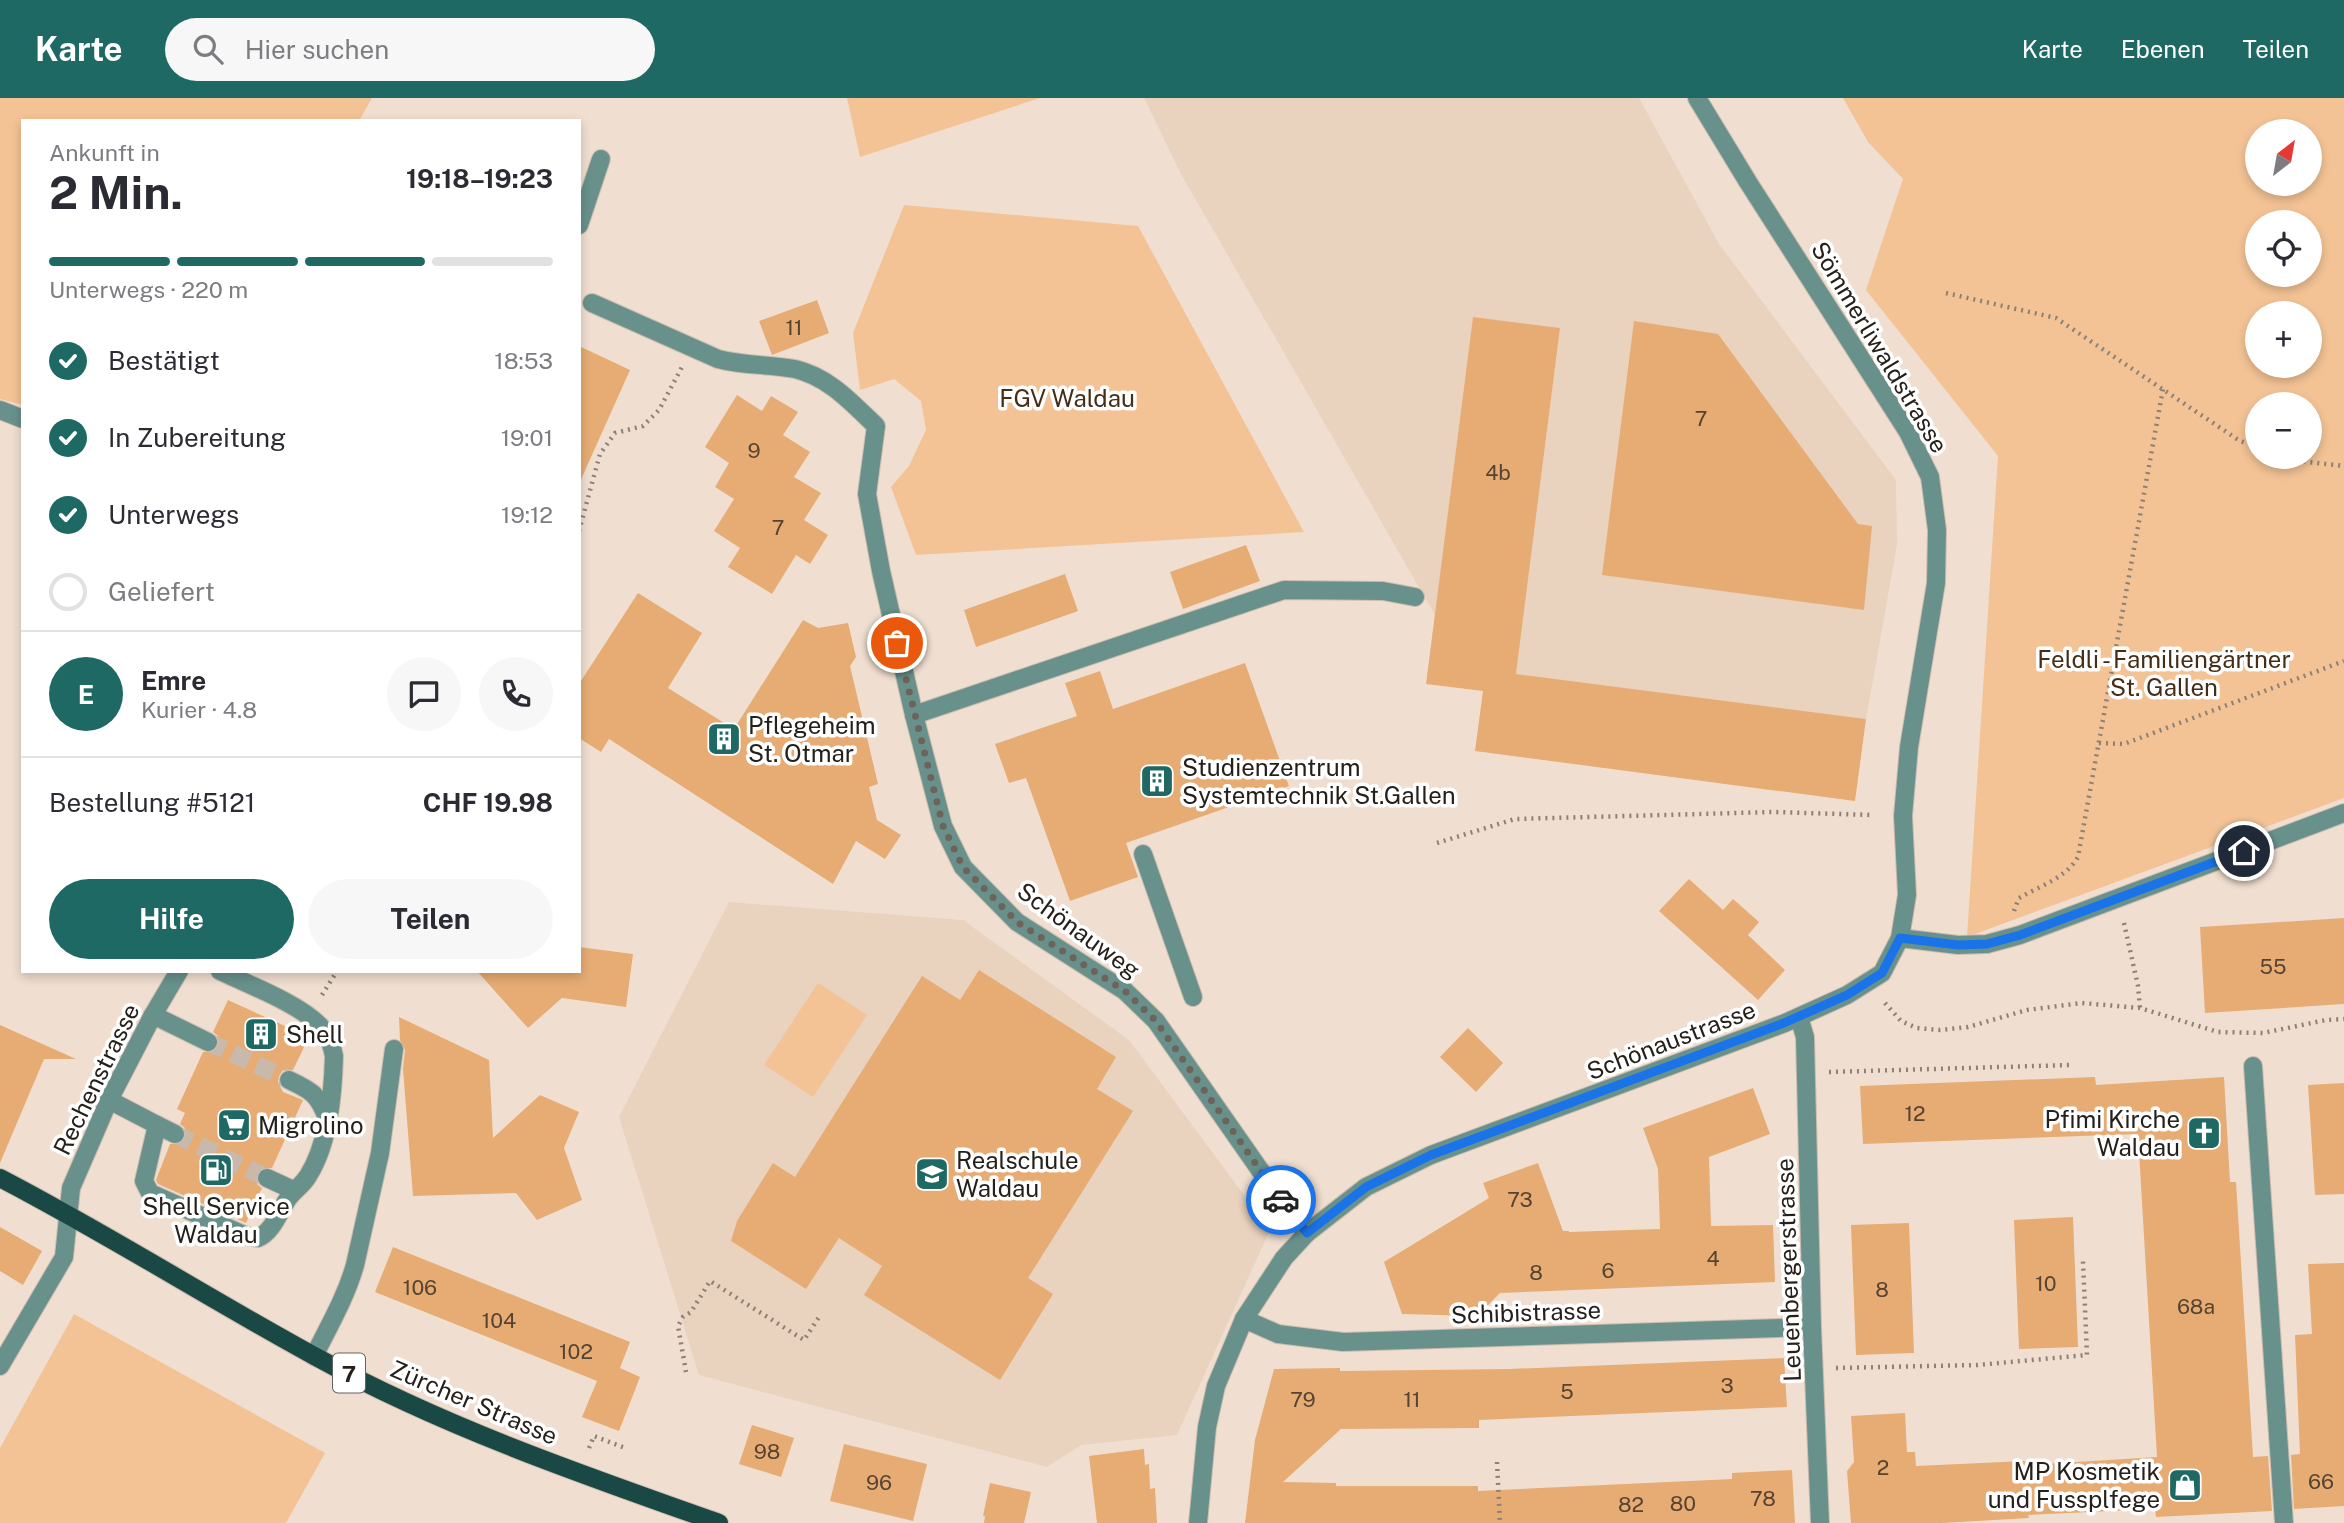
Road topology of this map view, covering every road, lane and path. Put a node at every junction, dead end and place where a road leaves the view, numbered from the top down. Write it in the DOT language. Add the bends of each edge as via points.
graph roads {
  1 [pos="1698,98"];
  2 [pos="601,159"];
  3 [pos="581,219"];
  4 [pos="1946,293"];
  5 [pos="592,303"];
  6 [pos="693,347"];
  7 [pos="2163,389"];
  8 [pos="0,410"];
  9 [pos="21,418"];
  10 [pos="2245,443"];
  11 [pos="2322,464"];
  12 [pos="2344,466"];
  13 [pos="581,524"];
  14 [pos="1415,597"];
  15 [pos="2344,661"];
  16 [pos="914,715"];
  17 [pos="2099,743"];
  18 [pos="2344,813"];
  19 [pos="1873,816"];
  20 [pos="1437,843"];
  21 [pos="1143,854"];
  22 [pos="2013,915"];
  23 [pos="2123,917"];
  24 [pos="1900,938"];
  25 [pos="178,973"];
  26 [pos="224,973"];
  27 [pos="1193,997"];
  28 [pos="1885,1003"];
  29 [pos="2140,1008"];
  30 [pos="153,1015"];
  31 [pos="1799,1017"];
  32 [pos="2344,1019"];
  33 [pos="208,1042"];
  34 [pos="394,1049"];
  35 [pos="2070,1065"];
  36 [pos="2253,1066"];
  37 [pos="1806,1073"];
  38 [pos="289,1080"];
  39 [pos="109,1100"];
  40 [pos="327,1118"];
  41 [pos="157,1125"];
  42 [pos="175,1134"];
  43 [pos="0,1178"];
  44 [pos="267,1178"];
  45 [pos="293,1190"];
  46 [pos="67,1213"];
  47 [pos="1307,1233"];
  48 [pos="2082,1261"];
  49 [pos="819,1317"];
  50 [pos="1244,1319"];
  51 [pos="1812,1327"];
  52 [pos="314,1356"];
  53 [pos="0,1366"];
  54 [pos="1815,1368"];
  55 [pos="686,1372"];
  56 [pos="589,1448"];
  57 [pos="625,1448"];
  58 [pos="1497,1462"];
  59 [pos="719,1523"];
  60 [pos="1198,1523"];
  61 [pos="1500,1523"];
  62 [pos="1820,1523"];
  63 [pos="2284,1523"];
  1 -- 24 [label="street, Sömmerliwaldstrasse" via="1908,432 1930,477 1937,530 1936,583 1909,747 1903,816 1907,895"];
  2 -- 3 [label="street"];
  4 -- 7 [label="path" via="2056,318"];
  5 -- 6 [label="street"];
  6 -- 13 [label="path" via="659,410 643,426 615,433 600,454"];
  6 -- 16 [label="street, Schönauweg" via="718,359 796,370 819,379 842,393 876,426 867,494"];
  7 -- 10 [label="path"];
  7 -- 17 [label="path"];
  8 -- 9 [label="street"];
  11 -- 12 [label="path"];
  14 -- 16 [label="street" via="1284,590"];
  15 -- 17 [label="path" via="2124,744"];
  16 -- 47 [label="street, Schönauweg" via="943,826 963,867 1017,922 1125,991 1156,1021"];
  17 -- 22 [label="path" via="2078,857 2062,875 2019,898"];
  18 -- 24 [label="street" via="2020,935 1987,944 1958,945"];
  19 -- 20 [label="path" via="1773,812 1515,818"];
  21 -- 27 [label="street"];
  23 -- 29 [label="path"];
  24 -- 31 [label="street, Schönaustrasse" via="1882,973"];
  25 -- 30 [label="street, Rechenstrasse"];
  26 -- 40 [label="street" via="300,1011 326,1033 334,1056"];
  28 -- 29 [label="path" via="1901,1021 1940,1030 2082,1003"];
  29 -- 32 [label="path" via="2218,1032 2263,1033"];
  30 -- 33 [label="street"];
  30 -- 39 [label="street, Rechenstrasse"];
  31 -- 37 [label="street, Leuenbergerstrasse"];
  31 -- 47 [label="street, Schönaustrasse" via="1431,1155 1366,1187"];
  34 -- 52 [label="street" via="380,1153 353,1274"];
  35 -- 37 [label="path"];
  36 -- 63 [label="street"];
  37 -- 51 [label="street, Leuenbergerstrasse"];
  38 -- 40 [label="street" via="318,1097"];
  39 -- 41 [label="street"];
  39 -- 46 [label="street, Rechenstrasse" via="71,1188"];
  40 -- 45 [label="street" via="309,1175"];
  41 -- 42 [label="street"];
  41 -- 45 [label="street" via="144,1181 154,1196 258,1238 267,1232"];
  43 -- 46 [label="main road, Zürcher Strasse / 7"];
  44 -- 45 [label="street"];
  46 -- 52 [label="main road, Zürcher Strasse / 7"];
  46 -- 53 [label="street, Rechenstrasse" via="64,1256"];
  47 -- 50 [label="street, Schönaustrasse" via="1284,1258"];
  48 -- 54 [label="path" via="2087,1355 1977,1365"];
  49 -- 55 [label="path" via="804,1340 710,1280 678,1326"];
  50 -- 51 [label="street, Schibistrasse" via="1278,1334 1343,1342"];
  50 -- 60 [label="street, Schönaustrasse" via="1216,1386 1207,1427"];
  51 -- 54 [label="street, Leuenbergerstrasse"];
  52 -- 59 [label="main road, Zürcher Strasse / 7" via="524,1452"];
  54 -- 62 [label="street, Leuenbergerstrasse"];
  56 -- 57 [label="path" via="594,1436"];
  58 -- 61 [label="path"];
}
